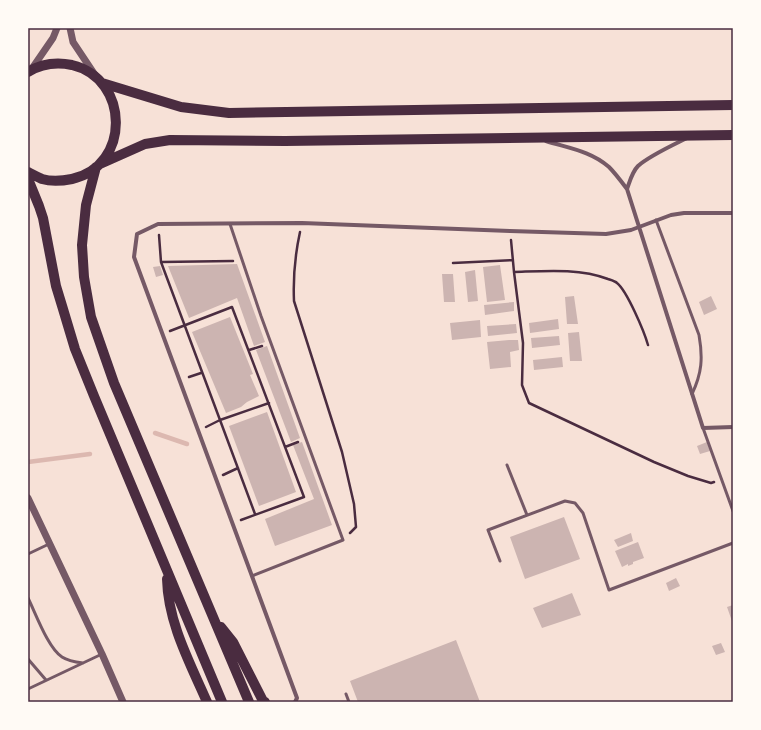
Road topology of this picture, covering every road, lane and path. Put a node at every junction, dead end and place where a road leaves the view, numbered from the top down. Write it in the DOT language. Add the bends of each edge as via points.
graph roads {
  1 [pos="58,28"];
  2 [pos="70,28"];
  3 [pos="29,71"];
  4 [pos="101,81"];
  5 [pos="733,105"];
  6 [pos="733,135"];
  7 [pos="692,136"];
  8 [pos="536,139"];
  9 [pos="98,166"];
  10 [pos="28,172"];
  11 [pos="28,179"];
  12 [pos="627,189"];
  13 [pos="733,213"];
  14 [pos="656,220"];
  15 [pos="302,223"];
  16 [pos="158,224"];
  17 [pos="230,224"];
  18 [pos="639,228"];
  19 [pos="510,232"];
  20 [pos="513,260"];
  21 [pos="242,261"];
  22 [pos="161,262"];
  23 [pos="453,263"];
  24 [pos="514,272"];
  25 [pos="184,325"];
  26 [pos="163,334"];
  27 [pos="271,343"];
  28 [pos="648,345"];
  29 [pos="249,350"];
  30 [pos="201,373"];
  31 [pos="180,381"];
  32 [pos="692,394"];
  33 [pos="269,403"];
  34 [pos="220,420"];
  35 [pos="733,427"];
  36 [pos="703,428"];
  37 [pos="198,430"];
  38 [pos="306,439"];
  39 [pos="285,447"];
  40 [pos="507,465"];
  41 [pos="238,468"];
  42 [pos="216,478"];
  43 [pos="722,480"];
  44 [pos="28,498"];
  45 [pos="733,511"];
  46 [pos="255,514"];
  47 [pos="527,515"];
  48 [pos="233,524"];
  49 [pos="343,540"];
  50 [pos="50,543"];
  51 [pos="733,543"];
  52 [pos="28,554"];
  53 [pos="500,561"];
  54 [pos="167,573"];
  55 [pos="252,576"];
  56 [pos="28,598"];
  57 [pos="213,617"];
  58 [pos="102,654"];
  59 [pos="28,659"];
  60 [pos="83,663"];
  61 [pos="46,680"];
  62 [pos="28,689"];
  63 [pos="346,694"];
  64 [pos="123,702"];
  65 [pos="207,702"];
  66 [pos="222,702"];
  67 [pos="249,702"];
  68 [pos="265,702"];
  69 [pos="295,702"];
  70 [pos="349,702"];
  1 -- 3 [label="street"];
  2 -- 4 [label="street" via="73,42"];
  3 -- 4 [label="main road" via="43,65 67,64 89,72"];
  4 -- 5 [label="main road" via="181,107 229,113"];
  4 -- 9 [label="main road" via="112,98 116,115 116,133 110,149"];
  6 -- 7 [label="main road"];
  7 -- 8 [label="main road"];
  7 -- 12 [label="street" via="638,166 631,176"];
  8 -- 9 [label="main road" via="285,142 170,140 145,144"];
  8 -- 12 [label="street" via="594,156 610,168"];
  9 -- 10 [label="main road" via="80,177 61,181 42,179"];
  9 -- 57 [label="main road" via="86,205 82,245 91,317 114,383"];
  11 -- 54 [label="main road" via="39,206 56,286 75,349"];
  12 -- 18 [label="street"];
  13 -- 14 [label="street" via="684,213"];
  14 -- 18 [label="street"];
  14 -- 32 [label="lane" via="699,335 702,366"];
  15 -- 17 [label="street"];
  15 -- 19 [label="street"];
  15 -- 49 [label="path" via="293,280 294,301 342,452 354,504 356,528"];
  16 -- 17 [label="street"];
  16 -- 22 [label="path"];
  16 -- 26 [label="street" via="137,234 134,257"];
  17 -- 21 [label="lane"];
  18 -- 19 [label="street" via="606,234"];
  18 -- 32 [label="street"];
  19 -- 20 [label="path"];
  20 -- 23 [label="path"];
  20 -- 24 [label="path"];
  21 -- 22 [label="path"];
  21 -- 27 [label="lane"];
  22 -- 25 [label="path"];
  24 -- 28 [label="path" via="581,273 601,276 616,282 629,301"];
  24 -- 43 [label="path" via="523,343 522,385 529,403 688,476 711,483"];
  25 -- 26 [label="path"];
  25 -- 29 [label="path" via="232,307"];
  25 -- 30 [label="path"];
  26 -- 31 [label="street"];
  27 -- 29 [label="path"];
  27 -- 38 [label="lane"];
  29 -- 33 [label="path"];
  30 -- 31 [label="path"];
  30 -- 34 [label="path"];
  31 -- 37 [label="street"];
  32 -- 36 [label="street"];
  33 -- 34 [label="path"];
  33 -- 39 [label="path"];
  34 -- 37 [label="path"];
  34 -- 41 [label="path"];
  35 -- 36 [label="street"];
  36 -- 43 [label="lane"];
  37 -- 42 [label="street"];
  38 -- 39 [label="path"];
  38 -- 49 [label="lane"];
  39 -- 46 [label="path" via="304,497"];
  40 -- 47 [label="lane"];
  41 -- 42 [label="path"];
  41 -- 46 [label="path"];
  42 -- 48 [label="street"];
  43 -- 45 [label="lane"];
  44 -- 50 [label="street"];
  46 -- 48 [label="path"];
  47 -- 51 [label="lane" via="565,501 575,503 583,513 609,590"];
  47 -- 53 [label="lane" via="488,530"];
  48 -- 55 [label="street"];
  49 -- 55 [label="lane"];
  50 -- 52 [label="lane"];
  50 -- 58 [label="street"];
  54 -- 65 [label="main road" via="173,619"];
  54 -- 66 [label="main road"];
  55 -- 69 [label="street" via="297,698"];
  56 -- 60 [label="lane" via="54,649 72,662"];
  57 -- 67 [label="main road"];
  57 -- 68 [label="main road" via="233,642"];
  58 -- 60 [label="lane"];
  58 -- 64 [label="street"];
  59 -- 61 [label="lane"];
  60 -- 61 [label="lane"];
  61 -- 62 [label="lane"];
  63 -- 70 [label="lane"];
}
